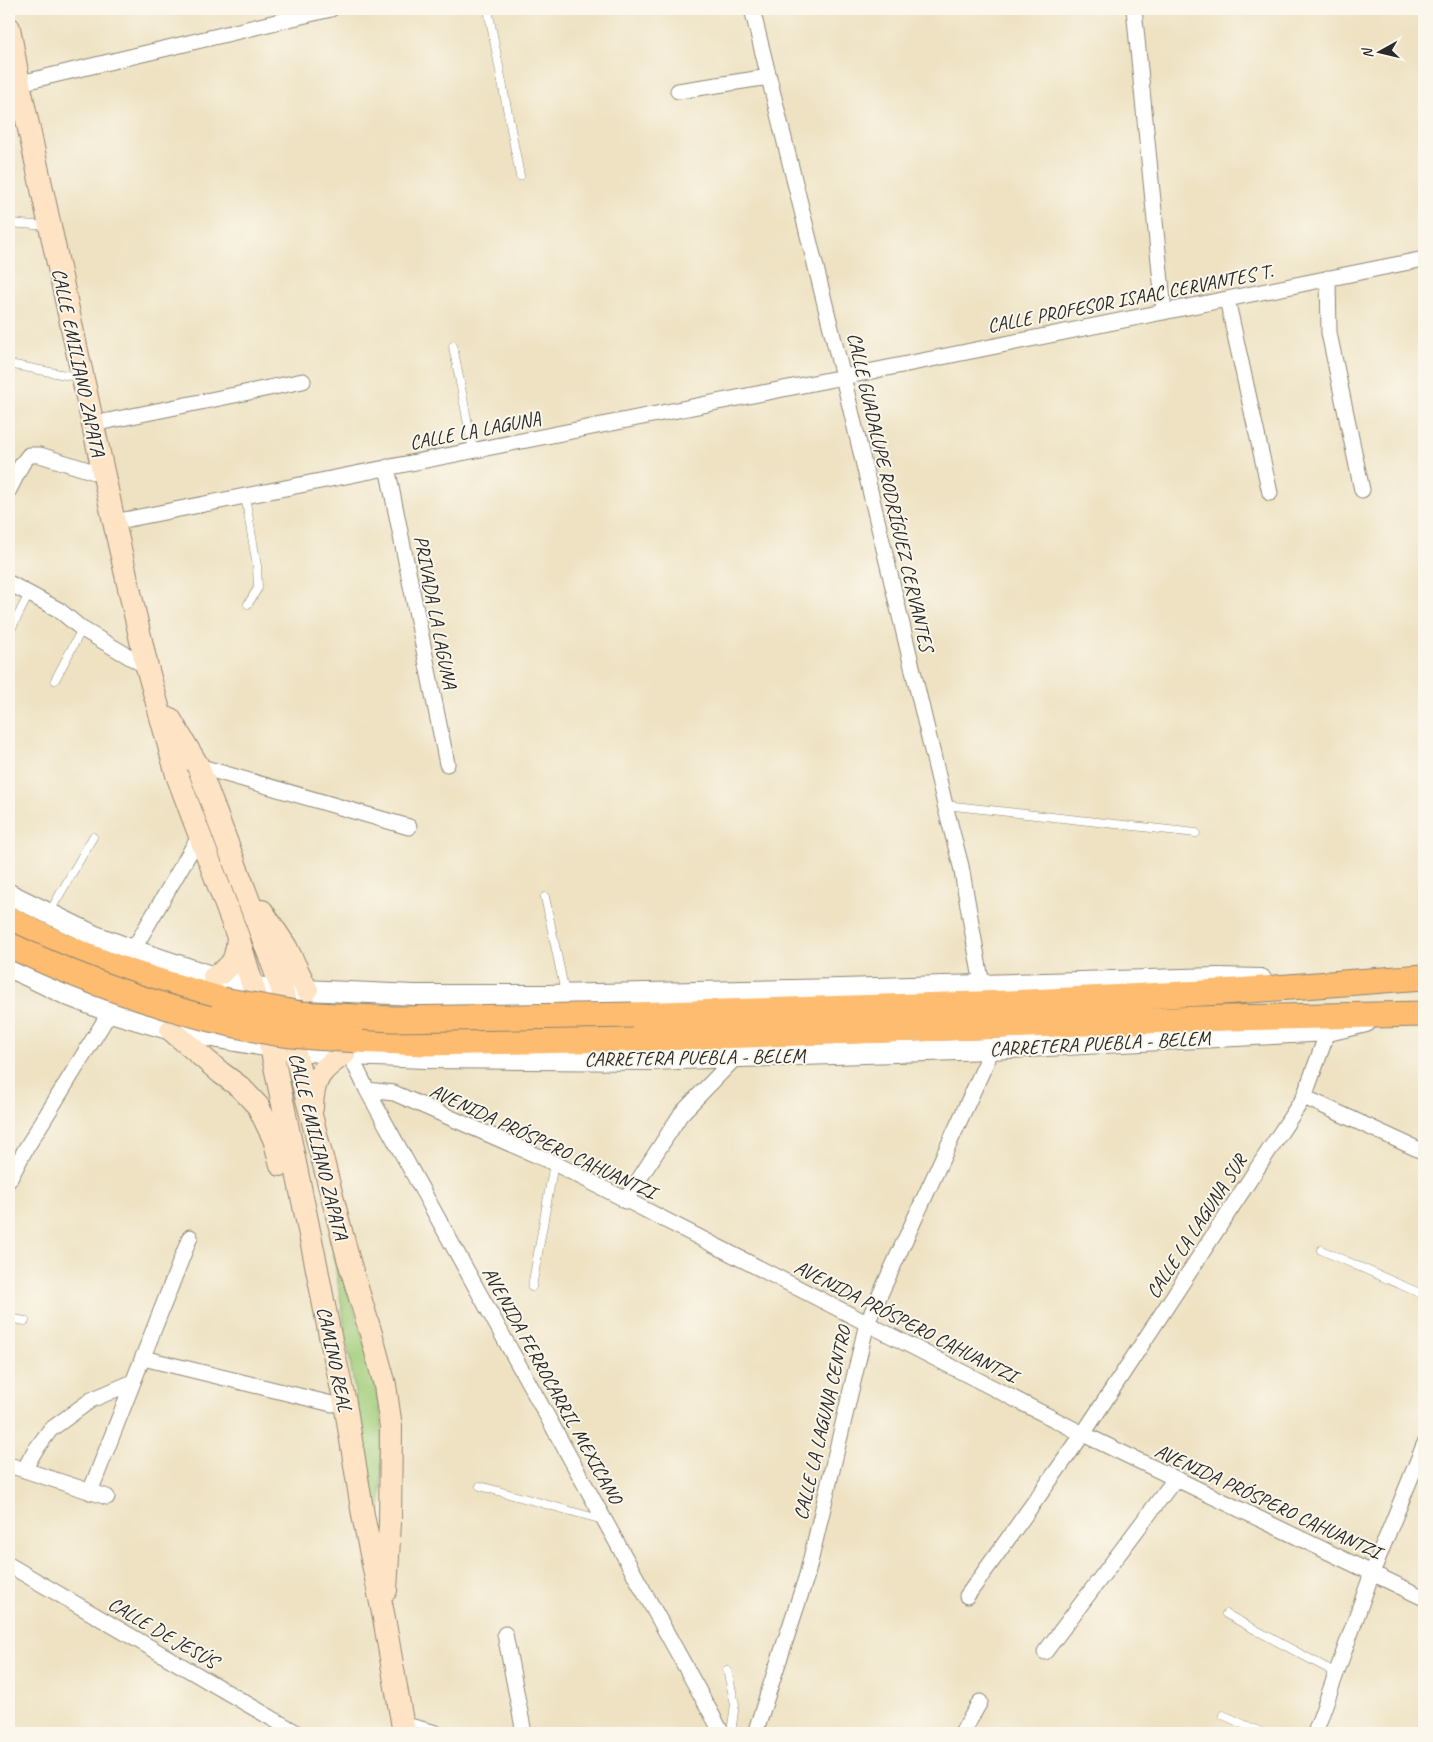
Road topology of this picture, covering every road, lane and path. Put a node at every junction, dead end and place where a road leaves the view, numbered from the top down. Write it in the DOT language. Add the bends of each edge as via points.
graph roads {
  1 [pos="331,9"];
  2 [pos="488,9"];
  3 [pos="752,9"];
  4 [pos="1134,9"];
  5 [pos="9,28"];
  6 [pos="769,77"];
  7 [pos="14,84"];
  8 [pos="678,91"];
  9 [pos="520,176"];
  10 [pos="9,224"];
  11 [pos="50,226"];
  12 [pos="1424,259"];
  13 [pos="1328,278"];
  14 [pos="1227,299"];
  15 [pos="1164,312"];
  16 [pos="453,346"];
  17 [pos="9,364"];
  18 [pos="843,377"];
  19 [pos="83,378"];
  20 [pos="303,381"];
  21 [pos="93,424"];
  22 [pos="473,450"];
  23 [pos="387,468"];
  24 [pos="104,475"];
  25 [pos="9,490"];
  26 [pos="1362,490"];
  27 [pos="1270,494"];
  28 [pos="245,496"];
  29 [pos="114,522"];
  30 [pos="9,583"];
  31 [pos="29,594"];
  32 [pos="248,604"];
  33 [pos="82,629"];
  34 [pos="9,633"];
  35 [pos="147,667"];
  36 [pos="55,680"];
  37 [pos="156,694"];
  38 [pos="447,764"];
  39 [pos="198,766"];
  40 [pos="945,805"];
  41 [pos="409,827"];
  42 [pos="1196,833"];
  43 [pos="200,835"];
  44 [pos="93,836"];
  45 [pos="240,880"];
  46 [pos="9,894"];
  47 [pos="545,897"];
  48 [pos="49,913"];
  49 [pos="9,919"];
  50 [pos="238,937"];
  51 [pos="9,945"];
  52 [pos="134,950"];
  53 [pos="9,968"];
  54 [pos="214,977"];
  55 [pos="1424,977"];
  56 [pos="1378,981"];
  57 [pos="982,985"];
  58 [pos="254,986"];
  59 [pos="282,989"];
  60 [pos="306,990"];
  61 [pos="566,994"];
  62 [pos="110,1012"];
  63 [pos="1424,1014"];
  64 [pos="1393,1015"];
  65 [pos="172,1030"];
  66 [pos="1328,1031"];
  67 [pos="271,1046"];
  68 [pos="294,1049"];
  69 [pos="989,1049"];
  70 [pos="347,1054"];
  71 [pos="737,1056"];
  72 [pos="367,1090"];
  73 [pos="1304,1098"];
  74 [pos="312,1117"];
  75 [pos="1424,1152"];
  76 [pos="12,1162"];
  77 [pos="554,1164"];
  78 [pos="9,1180"];
  79 [pos="625,1201"];
  80 [pos="190,1237"];
  81 [pos="1321,1250"];
  82 [pos="532,1287"];
  83 [pos="1424,1295"];
  84 [pos="9,1318"];
  85 [pos="25,1322"];
  86 [pos="867,1323"];
  87 [pos="330,1336"];
  88 [pos="142,1358"];
  89 [pos="133,1382"];
  90 [pos="332,1404"];
  91 [pos="1083,1434"];
  92 [pos="1424,1445"];
  93 [pos="9,1465"];
  94 [pos="24,1470"];
  95 [pos="1175,1479"];
  96 [pos="480,1486"];
  97 [pos="90,1492"];
  98 [pos="107,1498"];
  99 [pos="604,1520"];
  100 [pos="9,1565"];
  101 [pos="1372,1572"];
  102 [pos="967,1596"];
  103 [pos="1424,1598"];
  104 [pos="1226,1614"];
  105 [pos="384,1618"];
  106 [pos="505,1634"];
  107 [pos="1045,1652"];
  108 [pos="727,1670"];
  109 [pos="1336,1673"];
  110 [pos="980,1702"];
  111 [pos="1223,1715"];
  112 [pos="403,1729"];
  113 [pos="297,1733"];
  114 [pos="436,1733"];
  115 [pos="524,1733"];
  116 [pos="722,1733"];
  117 [pos="731,1733"];
  118 [pos="756,1733"];
  119 [pos="962,1733"];
  120 [pos="1263,1733"];
  121 [pos="1315,1733"];
  1 -- 7 [label="street"];
  2 -- 9 [label="lane"];
  3 -- 6 [label="street, CALLE GUADALUPE RODRÍGUEZ CERVANTES"];
  4 -- 15 [label="street"];
  5 -- 7 [label="main road, CALLE EMILIANO ZAPATA"];
  6 -- 8 [label="street"];
  6 -- 18 [label="street, CALLE GUADALUPE RODRÍGUEZ CERVANTES"];
  7 -- 11 [label="main road, CALLE EMILIANO ZAPATA"];
  10 -- 11 [label="lane"];
  11 -- 19 [label="main road, CALLE EMILIANO ZAPATA"];
  12 -- 13 [label="street, CALLE PROFESOR ISAAC CERVANTES T."];
  13 -- 14 [label="street, CALLE PROFESOR ISAAC CERVANTES T."];
  13 -- 26 [label="street" via="1329,333"];
  14 -- 15 [label="street, CALLE PROFESOR ISAAC CERVANTES T."];
  14 -- 27 [label="street"];
  15 -- 18 [label="street, CALLE PROFESOR ISAAC CERVANTES T."];
  16 -- 22 [label="lane"];
  17 -- 19 [label="lane"];
  18 -- 22 [label="street, CALLE LA LAGUNA"];
  18 -- 40 [label="street, CALLE GUADALUPE RODRÍGUEZ CERVANTES"];
  19 -- 21 [label="main road, CALLE EMILIANO ZAPATA"];
  20 -- 21 [label="street"];
  21 -- 24 [label="main road, CALLE EMILIANO ZAPATA"];
  22 -- 23 [label="street, CALLE LA LAGUNA"];
  23 -- 28 [label="street, CALLE LA LAGUNA"];
  23 -- 38 [label="street, PRIVADA LA LAGUNA"];
  24 -- 25 [label="street" via="40,455 30,455"];
  24 -- 29 [label="main road, CALLE EMILIANO ZAPATA"];
  28 -- 29 [label="street, CALLE LA LAGUNA"];
  28 -- 32 [label="lane" via="258,566 258,588"];
  29 -- 35 [label="main road, CALLE EMILIANO ZAPATA"];
  30 -- 31 [label="street"];
  31 -- 33 [label="street" via="59,610"];
  31 -- 34 [label="lane"];
  33 -- 35 [label="street"];
  33 -- 36 [label="lane"];
  35 -- 37 [label="main road, CALLE EMILIANO ZAPATA"];
  37 -- 39 [label="main road, CALLE EMILIANO ZAPATA"];
  37 -- 43 [label="main road, CALLE EMILIANO ZAPATA" via="177,776"];
  39 -- 41 [label="street"];
  39 -- 45 [label="main road, CALLE EMILIANO ZAPATA"];
  40 -- 42 [label="lane"];
  40 -- 57 [label="street, CALLE GUADALUPE RODRÍGUEZ CERVANTES" via="961,866"];
  43 -- 50 [label="main road, CALLE EMILIANO ZAPATA"];
  43 -- 52 [label="street"];
  44 -- 48 [label="lane"];
  45 -- 59 [label="main road, CALLE EMILIANO ZAPATA"];
  45 -- 60 [label="main road" via="286,946"];
  46 -- 48 [label="street"];
  47 -- 61 [label="lane"];
  48 -- 52 [label="street"];
  49 -- 56 [label="main road, bridge" via="133,974 223,1000 301,1014 393,1019 1009,1003"];
  50 -- 54 [label="main road" via="236,956 227,970"];
  50 -- 58 [label="main road, CALLE EMILIANO ZAPATA"];
  51 -- 64 [label="main road, CARRETERA PUEBLA - BELEM, bridge" via="106,988 186,1014 276,1033 355,1040 424,1043 631,1039"];
  52 -- 54 [label="street"];
  53 -- 62 [label="street, CARRETERA PUEBLA - BELEM"];
  54 -- 58 [label="street"];
  55 -- 56 [label="main road"];
  56 -- 57 [label="street" via="1217,978"];
  57 -- 61 [label="street"];
  58 -- 59 [label="street"];
  58 -- 67 [label="main road, CAMINO REAL"];
  59 -- 60 [label="street"];
  59 -- 68 [label="main road, CALLE EMILIANO ZAPATA"];
  60 -- 61 [label="street" via="415,995"];
  62 -- 65 [label="street, CARRETERA PUEBLA - BELEM"];
  62 -- 76 [label="street"];
  63 -- 64 [label="main road, CARRETERA PUEBLA - BELEM"];
  64 -- 66 [label="street, CARRETERA PUEBLA - BELEM"];
  65 -- 67 [label="street, CARRETERA PUEBLA - BELEM"];
  65 -- 87 [label="main road" via="258,1106 274,1139"];
  66 -- 69 [label="street, CARRETERA PUEBLA - BELEM"];
  66 -- 73 [label="street, CALLE LA LAGUNA SUR"];
  67 -- 68 [label="street, CARRETERA PUEBLA - BELEM"];
  67 -- 87 [label="main road, CAMINO REAL"];
  68 -- 70 [label="street, CARRETERA PUEBLA - BELEM"];
  68 -- 74 [label="main road, CALLE EMILIANO ZAPATA"];
  69 -- 71 [label="street, CARRETERA PUEBLA - BELEM"];
  69 -- 86 [label="street, CALLE LA LAGUNA CENTRO" via="986,1063"];
  70 -- 71 [label="street, CARRETERA PUEBLA - BELEM" via="649,1060"];
  70 -- 72 [label="street, AVENIDA FERROCARRIL MEXICANO"];
  70 -- 74 [label="main road" via="329,1064 320,1074 313,1091"];
  71 -- 79 [label="street" via="681,1114"];
  72 -- 77 [label="street, AVENIDA PRÓSPERO CAHUANTZI" via="394,1093"];
  72 -- 99 [label="street, AVENIDA FERROCARRIL MEXICANO"];
  73 -- 75 [label="street"];
  73 -- 91 [label="street, CALLE LA LAGUNA SUR"];
  74 -- 105 [label="main road, CALLE EMILIANO ZAPATA" via="380,1366 392,1427"];
  76 -- 78 [label="street"];
  77 -- 79 [label="street, AVENIDA PRÓSPERO CAHUANTZI"];
  77 -- 82 [label="lane"];
  79 -- 86 [label="street, AVENIDA PRÓSPERO CAHUANTZI"];
  80 -- 88 [label="street"];
  81 -- 83 [label="lane"];
  84 -- 85 [label="lane"];
  86 -- 91 [label="street, AVENIDA PRÓSPERO CAHUANTZI"];
  86 -- 118 [label="street, CALLE LA LAGUNA CENTRO" via="807,1575"];
  87 -- 105 [label="main road, CAMINO REAL"];
  88 -- 89 [label="street"];
  88 -- 90 [label="street"];
  89 -- 94 [label="street" via="91,1400 50,1430"];
  89 -- 97 [label="street"];
  91 -- 95 [label="street, AVENIDA PRÓSPERO CAHUANTZI"];
  91 -- 102 [label="street, CALLE LA LAGUNA SUR"];
  92 -- 101 [label="street"];
  93 -- 94 [label="street"];
  94 -- 97 [label="street"];
  95 -- 101 [label="street, AVENIDA PRÓSPERO CAHUANTZI"];
  95 -- 107 [label="street"];
  96 -- 99 [label="lane"];
  97 -- 98 [label="street"];
  99 -- 116 [label="street, AVENIDA FERROCARRIL MEXICANO"];
  100 -- 113 [label="street, CALLE DE JESÚS"];
  101 -- 103 [label="street, AVENIDA PRÓSPERO CAHUANTZI"];
  101 -- 109 [label="street"];
  104 -- 109 [label="lane"];
  105 -- 112 [label="main road, CAMINO REAL"];
  106 -- 115 [label="street"];
  108 -- 117 [label="lane" via="735,1704"];
  109 -- 121 [label="street"];
  110 -- 119 [label="street"];
  111 -- 120 [label="lane"];
  112 -- 114 [label="street"];
}
